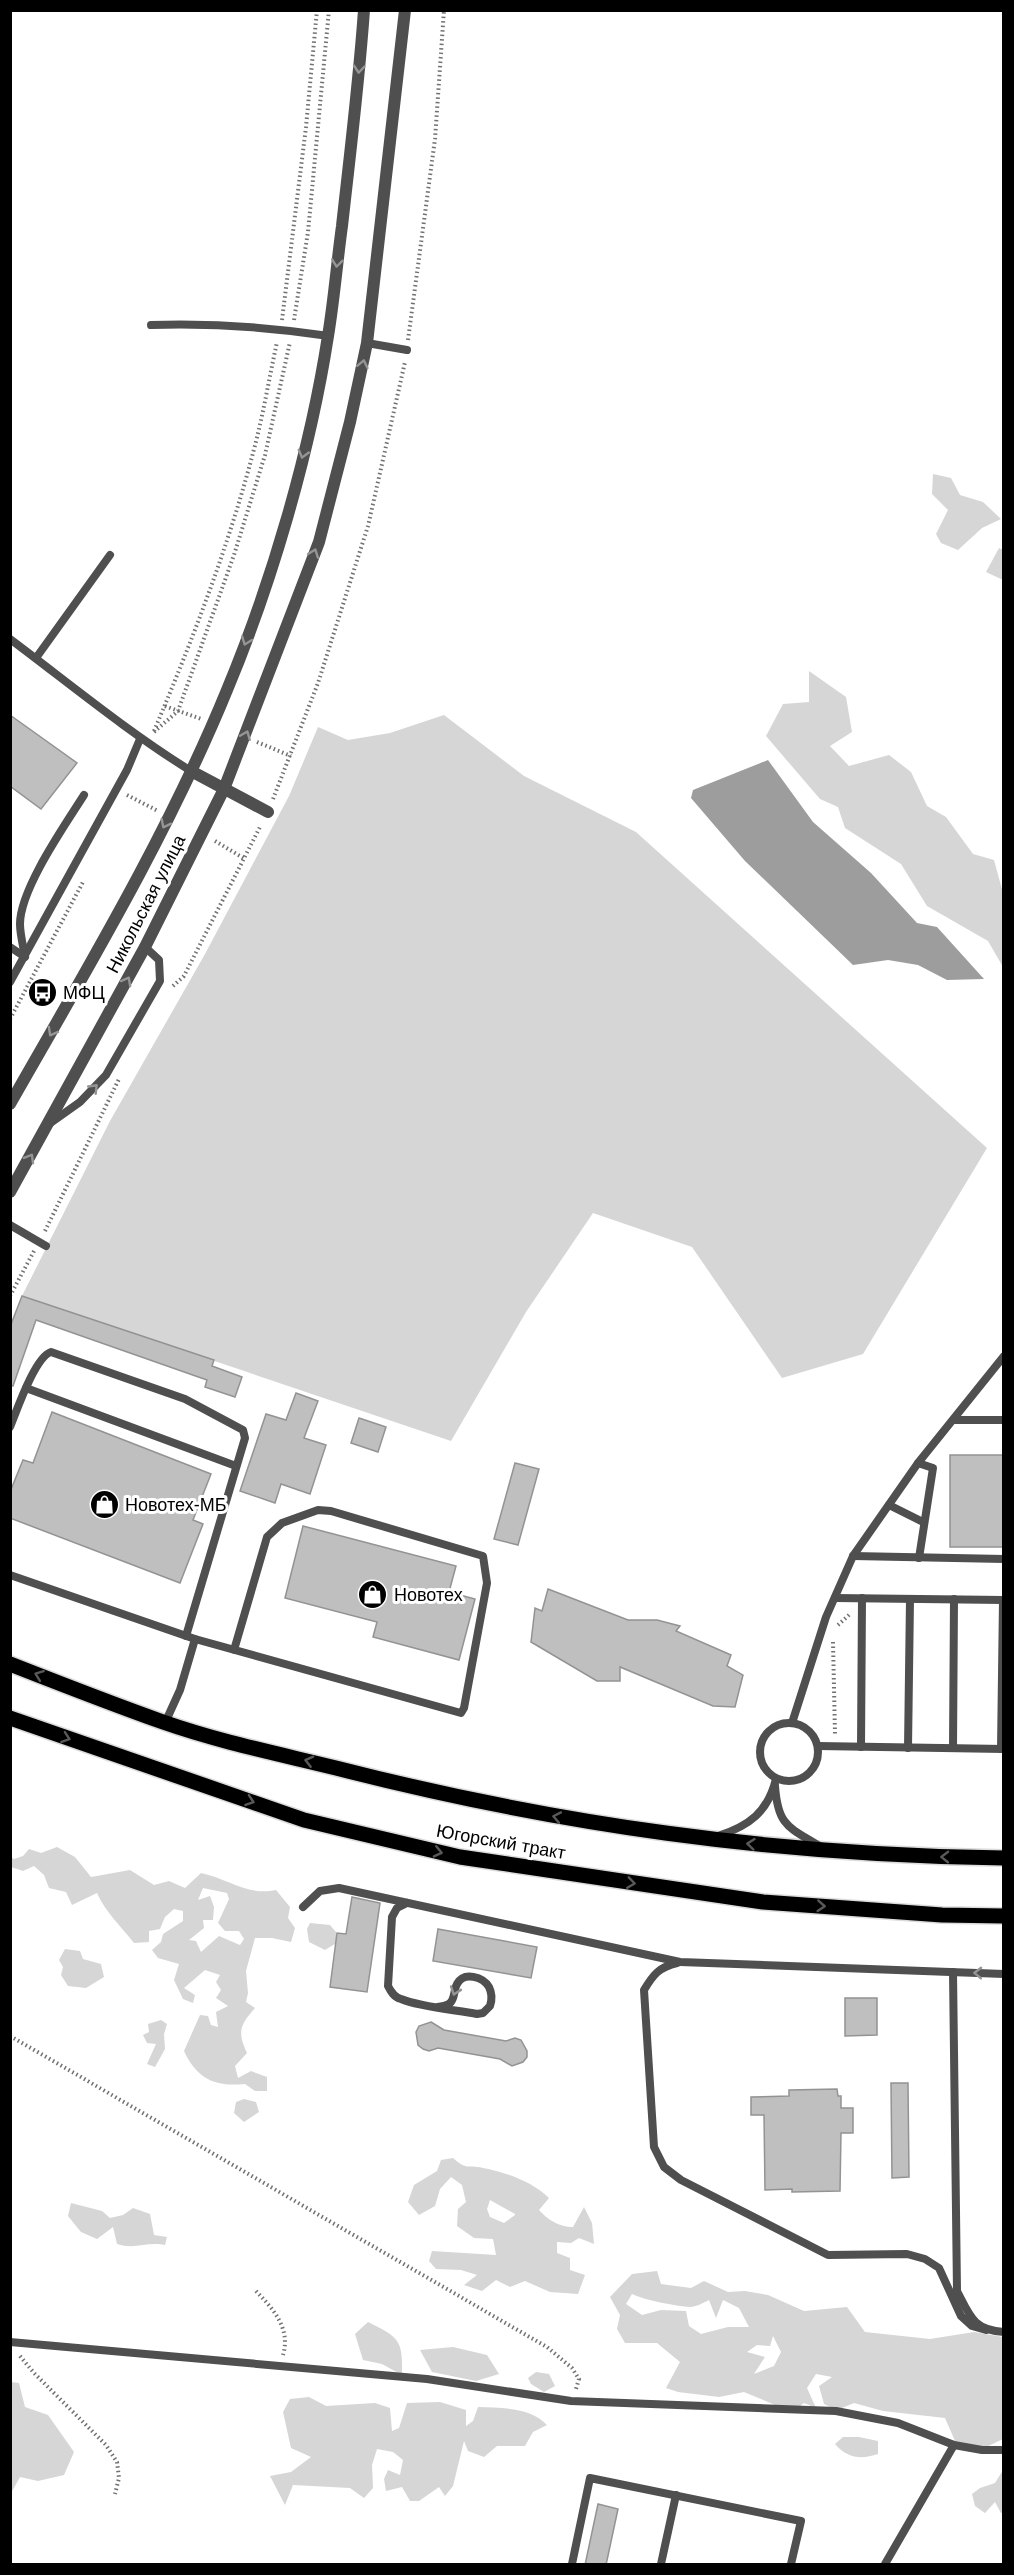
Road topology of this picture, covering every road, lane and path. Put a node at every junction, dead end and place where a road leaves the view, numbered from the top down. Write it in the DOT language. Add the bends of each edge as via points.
graph roads {
  1 [pos="317,10"];
  2 [pos="329,10"];
  3 [pos="364,10"];
  4 [pos="405,10"];
  5 [pos="151,325"];
  6 [pos="280,328"];
  7 [pos="292,330"];
  8 [pos="328,336"];
  9 [pos="367,343"];
  10 [pos="407,350"];
  11 [pos="110,555"];
  12 [pos="10,639"];
  13 [pos="36,658"];
  14 [pos="140,739"];
  15 [pos="191,771"];
  16 [pos="131,785"];
  17 [pos="224,789"];
  18 [pos="84,795"];
  19 [pos="121,805"];
  20 [pos="268,812"];
  21 [pos="86,875"];
  22 [pos="145,946"];
  23 [pos="10,948"];
  24 [pos="25,957"];
  25 [pos="10,982"];
  26 [pos="10,1019"];
  27 [pos="10,1104"];
  28 [pos="49,1124"];
  29 [pos="10,1192"];
  30 [pos="10,1225"];
  31 [pos="46,1246"];
  32 [pos="1002,1362"];
  33 [pos="26,1388"];
  34 [pos="954,1420"];
  35 [pos="1004,1420"];
  36 [pos="10,1427"];
  37 [pos="918,1463"];
  38 [pos="236,1466"];
  39 [pos="889,1505"];
  40 [pos="923,1522"];
  41 [pos="853,1556"];
  42 [pos="919,1558"];
  43 [pos="1004,1559"];
  44 [pos="10,1575"];
  45 [pos="835,1598"];
  46 [pos="862,1598"];
  47 [pos="910,1599"];
  48 [pos="954,1599"];
  49 [pos="1003,1600"];
  50 [pos="862,1613"];
  51 [pos="190,1637"];
  52 [pos="234,1650"];
  53 [pos="10,1664"];
  54 [pos="10,1718"];
  55 [pos="165,1723"];
  56 [pos="792,1723"];
  57 [pos="818,1746"];
  58 [pos="836,1747"];
  59 [pos="861,1747"];
  60 [pos="908,1748"];
  61 [pos="953,1748"];
  62 [pos="1002,1749"];
  63 [pos="775,1782"];
  64 [pos="705,1839"];
  65 [pos="829,1852"];
  66 [pos="1004,1858"];
  67 [pos="407,1903"];
  68 [pos="303,1907"];
  69 [pos="1004,1916"];
  70 [pos="680,1962"];
  71 [pos="953,1972"];
  72 [pos="1004,1974"];
  73 [pos="438,2007"];
  74 [pos="10,2036"];
  75 [pos="256,2291"];
  76 [pos="986,2330"];
  77 [pos="1004,2331"];
  78 [pos="10,2342"];
  79 [pos="16,2351"];
  80 [pos="280,2367"];
  81 [pos="571,2401"];
  82 [pos="954,2445"];
  83 [pos="1004,2450"];
  84 [pos="115,2494"];
  85 [pos="676,2495"];
  86 [pos="572,2565"];
  87 [pos="661,2565"];
  88 [pos="791,2565"];
  89 [pos="885,2565"];
  1 -- 6 [label="path"];
  2 -- 7 [label="path" via="308,231"];
  3 -- 8 [label="street, Никольская улица, one-way"];
  4 -- 9 [label="street, Никольская улица"];
  5 -- 6 [label="lane" via="208,323"];
  6 -- 7 [label="lane"];
  6 -- 7 [label="path" via="253,453 189,646 153,734 178,711 234,555 265,455"];
  7 -- 8 [label="lane"];
  8 -- 15 [label="street, Никольская улица, one-way" via="314,412 282,534 236,668"];
  9 -- 10 [label="lane"];
  17 -- 9 [label="street, Никольская улица, one-way" via="319,542"];
  11 -- 13 [label="lane"];
  12 -- 13 [label="lane"];
  13 -- 14 [label="lane"];
  14 -- 15 [label="lane"];
  14 -- 24 [label="lane"];
  15 -- 17 [label="street"];
  15 -- 27 [label="street, Никольская улица, one-way" via="111,926"];
  16 -- 19 [label="path"];
  17 -- 20 [label="street"];
  17 -- 22 [label="street, Никольская улица"];
  18 -- 24 [label="lane" via="43,860 27,895 20,923"];
  21 -- 26 [label="path"];
  28 -- 22 [label="street, Никольская улица, one-way"];
  28 -- 22 [label="lane, one-way" via="80,1102 106,1075 159,981 159,960"];
  23 -- 24 [label="lane"];
  24 -- 25 [label="lane"];
  29 -- 28 [label="street, Никольская улица, one-way"];
  30 -- 31 [label="lane"];
  32 -- 34 [label="lane"];
  33 -- 36 [label="lane"];
  33 -- 38 [label="lane"];
  33 -- 38 [label="lane" via="43,1356 51,1352 185,1399 243,1430 245,1438"];
  34 -- 35 [label="lane"];
  34 -- 37 [label="lane"];
  37 -- 39 [label="lane"];
  37 -- 40 [label="lane" via="933,1468"];
  38 -- 51 [label="lane"];
  39 -- 40 [label="lane"];
  39 -- 41 [label="lane"];
  40 -- 42 [label="lane"];
  41 -- 42 [label="lane"];
  41 -- 45 [label="lane"];
  42 -- 43 [label="lane"];
  44 -- 51 [label="lane"];
  45 -- 46 [label="lane"];
  45 -- 56 [label="lane"];
  46 -- 47 [label="lane"];
  46 -- 50 [label="lane"];
  47 -- 48 [label="lane"];
  47 -- 60 [label="lane"];
  48 -- 49 [label="lane"];
  48 -- 61 [label="lane"];
  49 -- 62 [label="lane"];
  50 -- 58 [label="path" via="850,1613 832,1631"];
  50 -- 59 [label="lane"];
  51 -- 52 [label="lane"];
  51 -- 55 [label="lane" via="180,1690"];
  52 -- 52 [label="lane" via="267,1537 282,1523 306,1514 331,1511 483,1556 487,1583 461,1713"];
  55 -- 53 [label="main road, Югорский тракт, one-way"];
  54 -- 69 [label="main road, Югорский тракт, one-way" via="304,1820 460,1857 762,1902"];
  64 -- 55 [label="main road, Югорский тракт, one-way" via="597,1825 477,1802"];
  56 -- 57 [label="lane" via="808,1730"];
  56 -- 63 [label="lane" via="774,1727 763,1741 761,1759"];
  57 -- 58 [label="lane"];
  57 -- 63 [label="lane" via="816,1763 804,1777"];
  58 -- 59 [label="lane"];
  59 -- 60 [label="lane"];
  60 -- 61 [label="lane"];
  61 -- 62 [label="lane"];
  63 -- 64 [label="lane" via="757,1817"];
  63 -- 65 [label="lane" via="781,1819"];
  65 -- 64 [label="main road, Югорский тракт, one-way"];
  66 -- 65 [label="main road, Югорский тракт, one-way"];
  67 -- 68 [label="lane" via="327,1888"];
  67 -- 70 [label="lane"];
  67 -- 73 [label="lane" via="397,1908 392,1917 388,1986 402,2000"];
  70 -- 71 [label="lane"];
  70 -- 76 [label="lane" via="653,1974 644,1990 654,2147 664,2167 681,2180 828,2255 907,2254 925,2259 939,2268 961,2316 972,2326"];
  72 -- 71 [label="lane, one-way"];
  71 -- 76 [label="lane" via="957,2291 971,2319"];
  73 -- 73 [label="lane, one-way" via="483,2013 490,2006 491,1991 485,1981 466,1977 456,1985 453,2001"];
  74 -- 81 [label="path" via="547,2348 572,2368 579,2379"];
  75 -- 80 [label="path" via="279,2316 286,2344"];
  76 -- 77 [label="lane"];
  78 -- 80 [label="lane"];
  79 -- 84 [label="path" via="106,2445 117,2462"];
  80 -- 81 [label="lane" via="427,2379"];
  81 -- 82 [label="lane" via="836,2411 897,2423"];
  82 -- 83 [label="lane" via="982,2451"];
  82 -- 89 [label="lane"];
  85 -- 86 [label="lane" via="590,2478"];
  85 -- 87 [label="lane"];
  85 -- 88 [label="lane" via="801,2521"];
}
